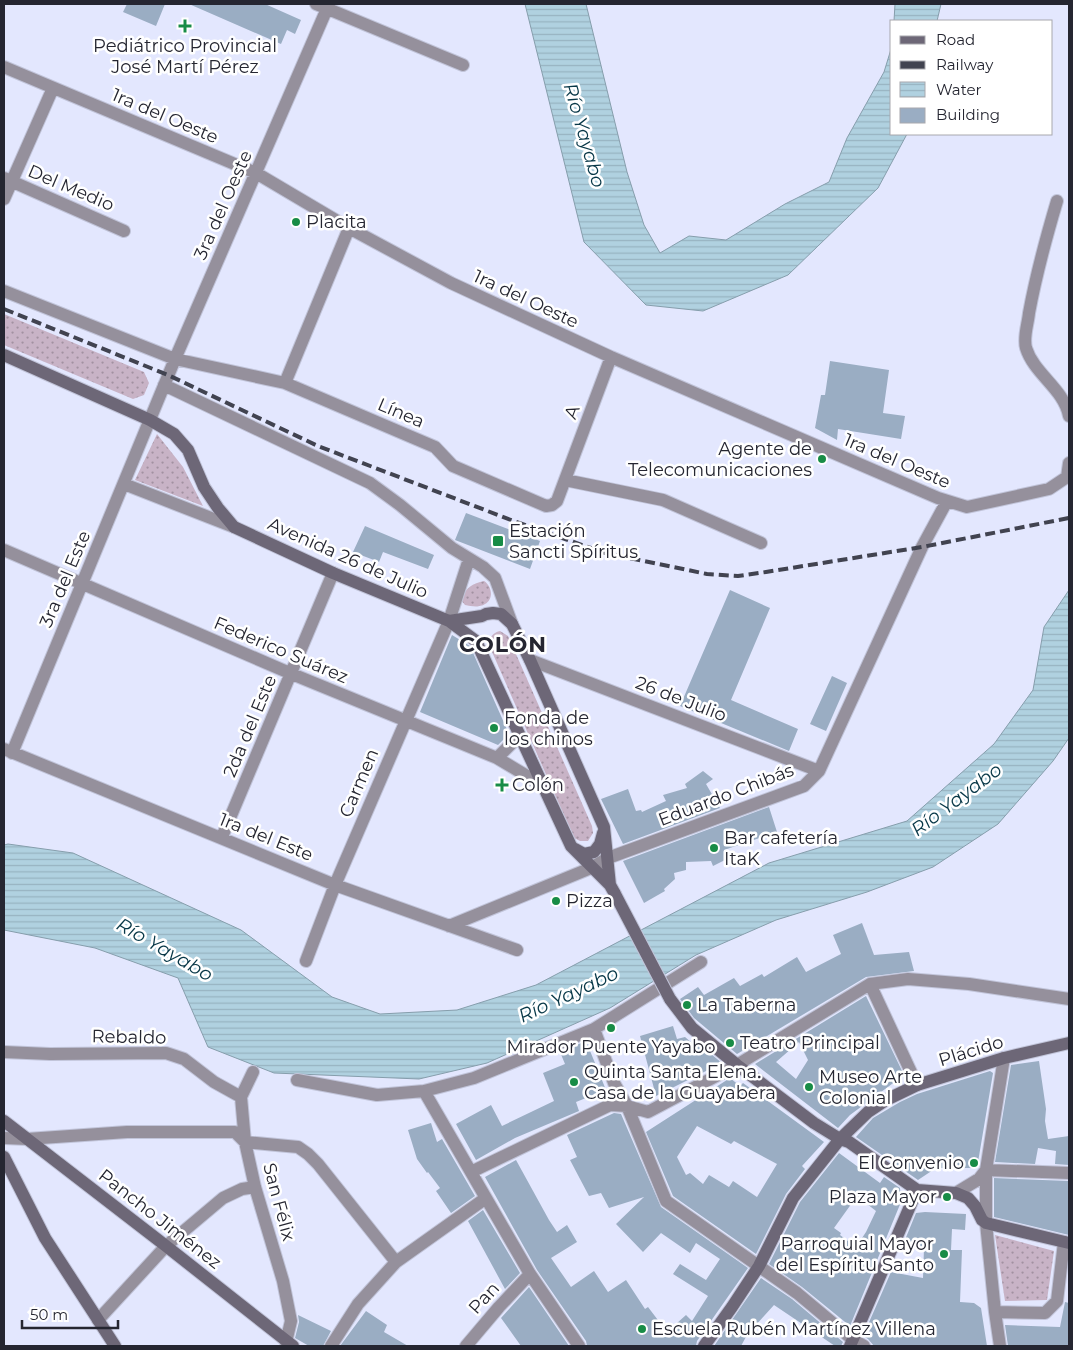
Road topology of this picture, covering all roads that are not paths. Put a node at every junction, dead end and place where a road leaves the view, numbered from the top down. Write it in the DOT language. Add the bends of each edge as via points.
graph roads {
  1 [pos="324,5"];
  2 [pos="463,65"];
  3 [pos="4,67"];
  4 [pos="53,88"];
  5 [pos="256,173"];
  6 [pos="8,180"];
  7 [pos="4,199"];
  8 [pos="1057,201"];
  9 [pos="349,228"];
  10 [pos="124,231"];
  11 [pos="4,291"];
  12 [pos="4,355"];
  13 [pos="611,357"];
  14 [pos="175,359"];
  15 [pos="285,382"];
  16 [pos="164,384"];
  17 [pos="1069,416"];
  18 [pos="150,420"];
  19 [pos="1069,463"];
  20 [pos="565,480"];
  21 [pos="124,484"];
  22 [pos="947,501"];
  23 [pos="234,527"];
  24 [pos="761,543"];
  25 [pos="4,550"];
  26 [pos="469,560"];
  27 [pos="333,573"];
  28 [pos="81,584"];
  29 [pos="482,616"];
  30 [pos="449,621"];
  31 [pos="512,624"];
  32 [pos="476,641"];
  33 [pos="530,660"];
  34 [pos="292,674"];
  35 [pos="405,720"];
  36 [pos="519,736"];
  37 [pos="8,751"];
  38 [pos="497,758"];
  39 [pos="819,771"];
  40 [pos="542,785"];
  41 [pos="604,827"];
  42 [pos="222,837"];
  43 [pos="571,846"];
  44 [pos="608,858"];
  45 [pos="591,868"];
  46 [pos="336,884"];
  47 [pos="613,890"];
  48 [pos="449,926"];
  49 [pos="517,950"];
  50 [pos="306,962"];
  51 [pos="701,962"];
  52 [pos="870,984"];
  53 [pos="1069,1000"];
  54 [pos="594,1029"];
  55 [pos="1069,1043"];
  56 [pos="4,1052"];
  57 [pos="1004,1058"];
  58 [pos="737,1065"];
  59 [pos="253,1072"];
  60 [pos="298,1080"];
  61 [pos="917,1086"];
  62 [pos="424,1091"];
  63 [pos="241,1097"];
  64 [pos="627,1106"];
  65 [pos="4,1121"];
  66 [pos="4,1138"];
  67 [pos="27,1138"];
  68 [pos="840,1139"];
  69 [pos="245,1142"];
  70 [pos="4,1157"];
  71 [pos="986,1170"];
  72 [pos="471,1172"];
  73 [pos="1069,1173"];
  74 [pos="255,1187"];
  75 [pos="917,1190"];
  76 [pos="956,1194"];
  77 [pos="486,1198"];
  78 [pos="986,1223"];
  79 [pos="1067,1243"];
  80 [pos="166,1246"];
  81 [pos="396,1262"];
  82 [pos="759,1266"];
  83 [pos="530,1274"];
  84 [pos="995,1312"];
  85 [pos="98,1320"];
  86 [pos="851,1343"];
  87 [pos="290,1344"];
  88 [pos="111,1345"];
  89 [pos="331,1346"];
  90 [pos="466,1346"];
  91 [pos="579,1346"];
  92 [pos="704,1346"];
  93 [pos="864,1346"];
  94 [pos="1000,1346"];
  1 -- 2 [label="street"];
  1 -- 5 [label="street, 3ra del Oeste"];
  3 -- 4 [label="street, 1ra del Oeste"];
  4 -- 5 [label="street, 1ra del Oeste"];
  4 -- 6 [label="street"];
  5 -- 9 [label="street, 1ra del Oeste"];
  5 -- 14 [label="street, 3ra del Oeste"];
  6 -- 7 [label="street"];
  6 -- 10 [label="street, Del Medio"];
  8 -- 17 [label="street" via="1035,280 1026,348 1068,406"];
  9 -- 13 [label="street, 1ra del Oeste" via="451,283"];
  9 -- 15 [label="street"];
  11 -- 14 [label="street, Línea"];
  12 -- 18 [label="main road, Avenida 26 de Julio"];
  13 -- 20 [label="street, A"];
  13 -- 22 [label="street, 1ra del Oeste"];
  14 -- 15 [label="street, Línea"];
  14 -- 16 [label="street, 3ra del Oeste"];
  15 -- 20 [label="street, Línea" via="435,447 453,466 546,506 557,501"];
  16 -- 18 [label="street, 3ra del Oeste"];
  16 -- 26 [label="street" via="370,483"];
  18 -- 21 [label="street, 3ra del Este"];
  18 -- 23 [label="main road, Avenida 26 de Julio" via="174,434 188,450 204,487"];
  19 -- 22 [label="street, 1ra del Oeste" via="1067,477 1049,489 967,507"];
  20 -- 24 [label="street" via="663,500"];
  21 -- 23 [label="street, Avenida 26 de Julio"];
  21 -- 28 [label="street, 3ra del Este"];
  22 -- 39 [label="street, Eduardo Chibás" via="922,547"];
  23 -- 27 [label="main road, Avenida 26 de Julio"];
  25 -- 28 [label="street, Federico Suárez"];
  26 -- 30 [label="street, Carmen"];
  26 -- 31 [label="street" via="495,578"];
  27 -- 30 [label="main road, Avenida 26 de Julio"];
  27 -- 34 [label="street, 2da del Este"];
  28 -- 34 [label="street, Federico Suárez"];
  28 -- 37 [label="street, 3ra del Este"];
  29 -- 30 [label="main road"];
  29 -- 31 [label="main road" via="501,614"];
  29 -- 32 [label="main road"];
  30 -- 32 [label="main road, Avenida 26 de Julio"];
  30 -- 35 [label="street, Carmen"];
  31 -- 33 [label="main road"];
  32 -- 36 [label="main road"];
  33 -- 39 [label="street, 26 de Julio"];
  33 -- 41 [label="main road"];
  34 -- 35 [label="street, Federico Suárez"];
  34 -- 42 [label="street, 2da del Este"];
  35 -- 38 [label="street, Federico Suárez"];
  35 -- 46 [label="street, Carmen"];
  36 -- 38 [label="street"];
  36 -- 40 [label="main road"];
  37 -- 42 [label="street, 1ra del Este"];
  38 -- 40 [label="street, Federico Suárez"];
  39 -- 44 [label="street, Eduardo Chibás" via="804,786"];
  40 -- 43 [label="main road"];
  41 -- 43 [label="main road" via="594,852 584,854"];
  41 -- 44 [label="main road"];
  42 -- 46 [label="street, 1ra del Este"];
  43 -- 45 [label="main road"];
  44 -- 45 [label="street, Eduardo Chibás"];
  44 -- 47 [label="main road"];
  45 -- 47 [label="main road"];
  45 -- 48 [label="street, Eduardo Chibás"];
  46 -- 48 [label="street, 1ra del Este"];
  46 -- 50 [label="street, Carmen"];
  47 -- 58 [label="main road, bridge" via="670,999 692,1028"];
  48 -- 49 [label="street, 1ra del Este"];
  51 -- 54 [label="street"];
  52 -- 53 [label="street" via="908,979 969,984"];
  52 -- 58 [label="street"];
  52 -- 61 [label="street"];
  54 -- 62 [label="street" via="474,1078"];
  54 -- 64 [label="street" via="614,1083"];
  55 -- 57 [label="main road, Plácido"];
  56 -- 63 [label="street, Rebaldo" via="166,1053 184,1059"];
  57 -- 61 [label="main road, Plácido"];
  57 -- 71 [label="street"];
  58 -- 64 [label="street" via="648,1112"];
  58 -- 68 [label="main road"];
  59 -- 63 [label="street"];
  60 -- 62 [label="street" via="377,1095"];
  61 -- 68 [label="main road, Plácido" via="868,1112"];
  62 -- 72 [label="street"];
  63 -- 69 [label="street, San Félix"];
  64 -- 72 [label="street" via="610,1104"];
  64 -- 82 [label="street" via="666,1201"];
  65 -- 67 [label="main road, Pancho Jiménez"];
  66 -- 67 [label="street"];
  67 -- 69 [label="street" via="127,1132 235,1132"];
  67 -- 80 [label="main road, Pancho Jiménez"];
  68 -- 75 [label="main road"];
  68 -- 82 [label="main road, Plácido" via="793,1198"];
  69 -- 74 [label="street, San Félix"];
  69 -- 81 [label="street" via="298,1147 308,1154"];
  70 -- 85 [label="main road" via="46,1238"];
  71 -- 73 [label="street"];
  71 -- 76 [label="street" via="979,1179"];
  71 -- 78 [label="street"];
  72 -- 77 [label="street"];
  74 -- 80 [label="street" via="223,1198"];
  74 -- 87 [label="street, San Félix" via="283,1281 290,1321"];
  75 -- 76 [label="main road"];
  75 -- 86 [label="main road"];
  76 -- 78 [label="main road" via="972,1201"];
  77 -- 81 [label="street"];
  77 -- 83 [label="street"];
  78 -- 79 [label="main road"];
  78 -- 84 [label="street"];
  79 -- 84 [label="street" via="1056,1300 1045,1313"];
  80 -- 85 [label="street"];
  80 -- 87 [label="main road, Pancho Jiménez"];
  81 -- 89 [label="street" via="358,1304"];
  82 -- 86 [label="street" via="797,1293"];
  82 -- 92 [label="main road, Plácido"];
  83 -- 90 [label="street, Pan"];
  83 -- 91 [label="street"];
  84 -- 94 [label="street"];
  85 -- 88 [label="main road"];
  86 -- 93 [label="street"];
}
